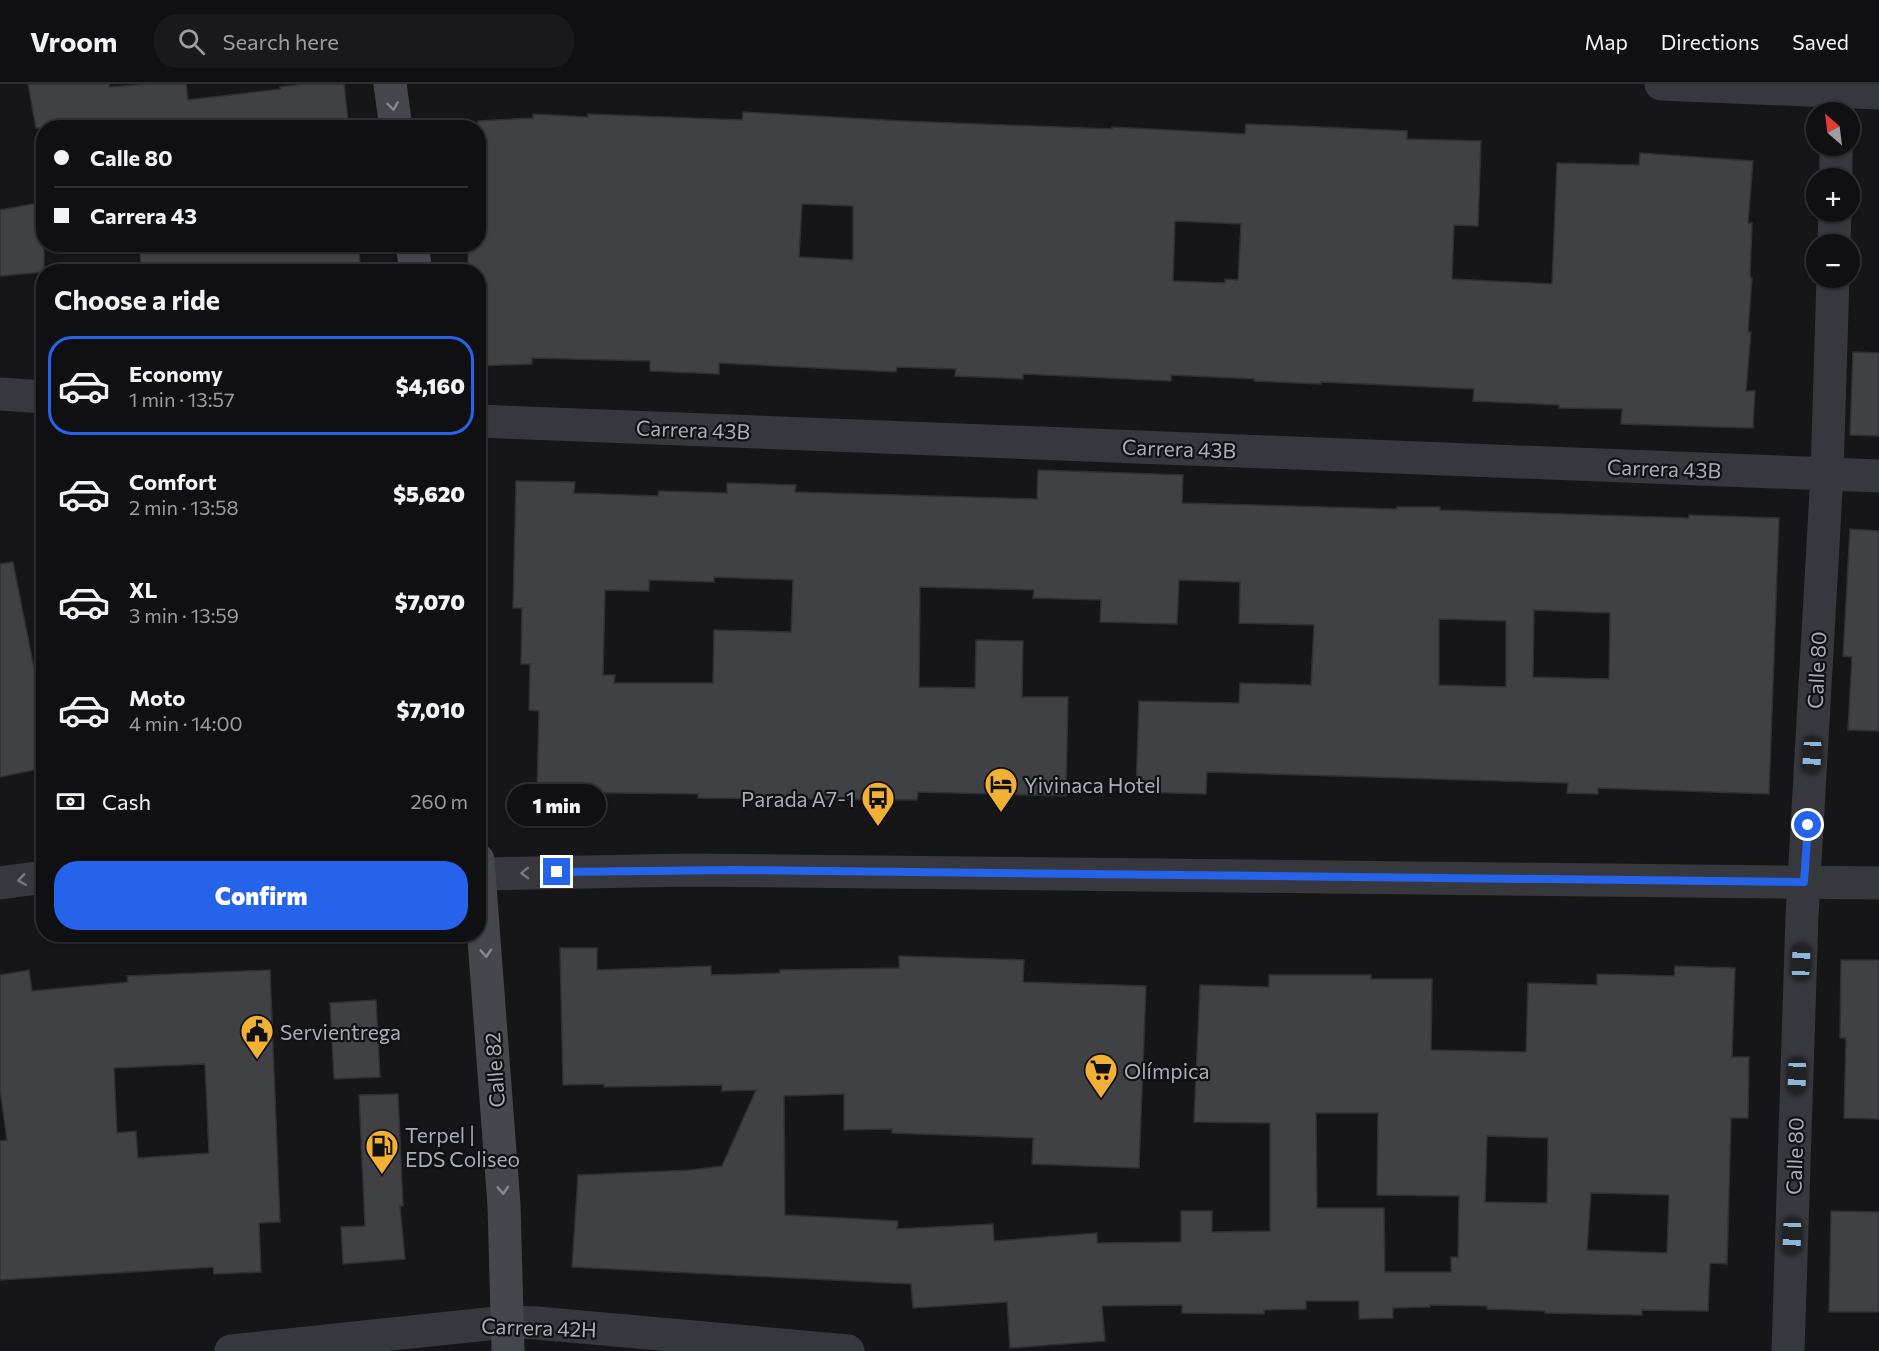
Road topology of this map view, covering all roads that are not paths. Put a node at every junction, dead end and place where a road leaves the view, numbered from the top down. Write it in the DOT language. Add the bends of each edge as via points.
graph roads {
  1 [pos="390,84"];
  2 [pos="1661,84"];
  3 [pos="1879,93"];
  4 [pos="1838,96"];
  5 [pos="395,120"];
  6 [pos="1833,288"];
  7 [pos="0,394"];
  8 [pos="36,396"];
  9 [pos="486,421"];
  10 [pos="1827,474"];
  11 [pos="1879,476"];
  12 [pos="486,870"];
  13 [pos="36,878"];
  14 [pos="1804,882"];
  15 [pos="0,883"];
  16 [pos="1879,883"];
  17 [pos="484,942"];
  18 [pos="507,1337"];
  19 [pos="231,1351"];
  20 [pos="848,1351"];
  21 [pos="1788,1351"];
  1 -- 5 [label="main road, one-way"];
  2 -- 4 [label="street"];
  3 -- 4 [label="street"];
  6 -- 10 [label="street, Calle 80"];
  7 -- 8 [label="street"];
  9 -- 10 [label="street, Carrera 43B"];
  10 -- 11 [label="street, Carrera 43B"];
  10 -- 14 [label="street, Calle 80"];
  14 -- 12 [label="street, one-way"];
  13 -- 15 [label="street, one-way"];
  14 -- 16 [label="street"];
  14 -- 21 [label="street, Calle 80"];
  17 -- 18 [label="main road, Calle 82, one-way" via="504,1205"];
  18 -- 19 [label="street, Carrera 42H"];
  18 -- 20 [label="street, Carrera 42H" via="537,1323"];
}
